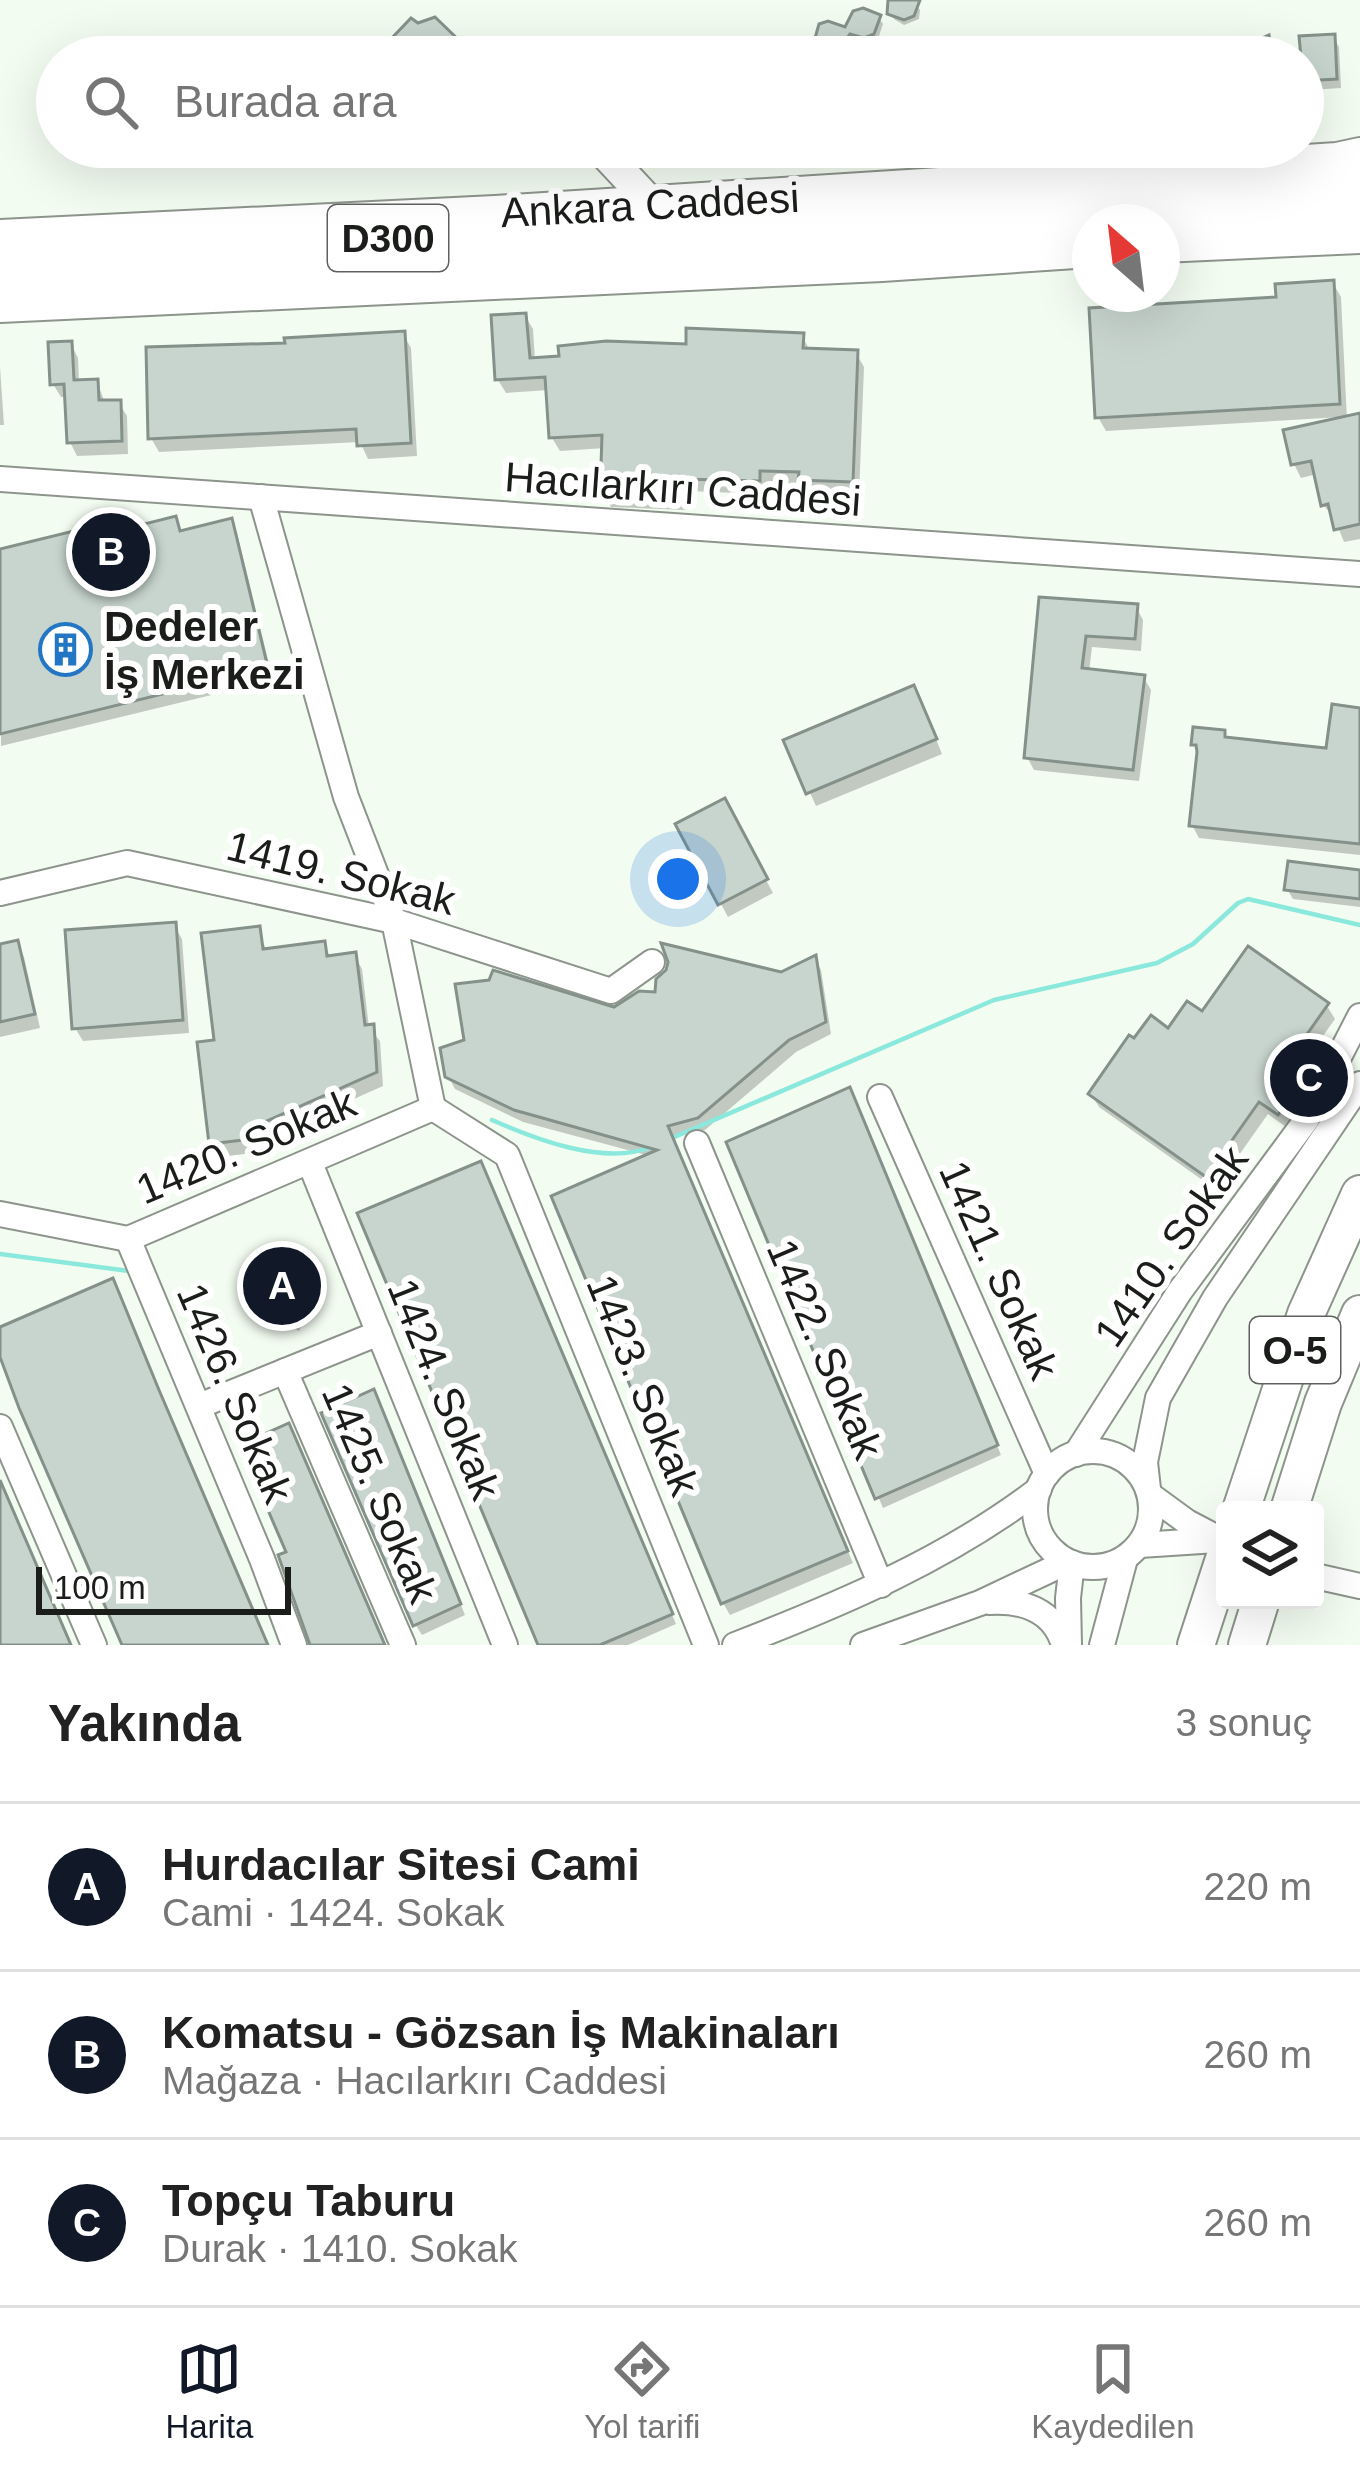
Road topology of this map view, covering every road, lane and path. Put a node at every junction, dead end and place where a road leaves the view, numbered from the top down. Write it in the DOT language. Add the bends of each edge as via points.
graph roads {
  1 [pos="1360,153"];
  2 [pos="1324,159"];
  3 [pos="618,168"];
  4 [pos="1181,168"];
  5 [pos="526,184"];
  6 [pos="1360,186"];
  7 [pos="650,202"];
  8 [pos="495,211"];
  9 [pos="1360,212"];
  10 [pos="1180,222"];
  11 [pos="153,226"];
  12 [pos="1072,227"];
  13 [pos="0,235"];
  14 [pos="1360,238"];
  15 [pos="1180,246"];
  16 [pos="0,248"];
  17 [pos="1072,253"];
  18 [pos="572,254"];
  19 [pos="0,259"];
  20 [pos="0,285"];
  21 [pos="341,289"];
  22 [pos="0,307"];
  23 [pos="0,479"];
  24 [pos="261,497"];
  25 [pos="1360,574"];
  26 [pos="0,893"];
  27 [pos="394,921"];
  28 [pos="652,962"];
  29 [pos="1360,1016"];
  30 [pos="1360,1084"];
  31 [pos="880,1096"];
  32 [pos="433,1108"];
  33 [pos="697,1143"];
  34 [pos="310,1163"];
  35 [pos="1360,1194"];
  36 [pos="0,1214"];
  37 [pos="128,1239"];
  38 [pos="1360,1314"];
  39 [pos="379,1333"];
  40 [pos="285,1371"];
  41 [pos="199,1406"];
  42 [pos="0,1427"];
  43 [pos="1076,1454"];
  44 [pos="1043,1481"];
  45 [pos="1149,1492"];
  46 [pos="1240,1501"];
  47 [pos="1292,1501"];
  48 [pos="1216,1531"];
  49 [pos="1216,1539"];
  50 [pos="1132,1552"];
  51 [pos="1070,1562"];
  52 [pos="1216,1575"];
  53 [pos="1324,1579"];
  54 [pos="1324,1580"];
  55 [pos="881,1586"];
  56 [pos="1360,1586"];
  57 [pos="1360,1600"];
  58 [pos="980,1603"];
  59 [pos="1258,1609"];
  60 [pos="94,1645"];
  61 [pos="294,1645"];
  62 [pos="404,1645"];
  63 [pos="505,1645"];
  64 [pos="706,1645"];
  65 [pos="735,1645"];
  66 [pos="863,1645"];
  67 [pos="1067,1645"];
  68 [pos="1102,1645"];
  69 [pos="1196,1645"];
  70 [pos="1247,1645"];
  1 -- 2 [label="main road, Ankara Caddesi"];
  3 -- 7 [label="main road"];
  4 -- 7 [label="main road, Ankara Caddesi"];
  5 -- 8 [label="main road"];
  6 -- 19 [label="highway, Ankara Caddesi / D300"];
  7 -- 8 [label="main road, Ankara Caddesi"];
  8 -- 11 [label="main road, Ankara Caddesi"];
  9 -- 10 [label="highway"];
  11 -- 13 [label="main road, Ankara Caddesi"];
  11 -- 16 [label="highway"];
  12 -- 18 [label="highway, Ankara Caddesi / D300"];
  14 -- 15 [label="main road"];
  17 -- 21 [label="main road, Ankara Caddesi"];
  18 -- 20 [label="highway, Ankara Caddesi / D300"];
  18 -- 21 [label="highway"];
  21 -- 22 [label="main road, Ankara Caddesi"];
  23 -- 24 [label="street, Hacılarkırı Caddesi"];
  24 -- 25 [label="street, Hacılarkırı Caddesi"];
  24 -- 27 [label="street" via="346,797"];
  26 -- 27 [label="street, 1419. Sokak" via="128,863"];
  27 -- 28 [label="street, 1419. Sokak" via="611,991"];
  27 -- 32 [label="street"];
  29 -- 43 [label="street, 1410. Sokak" via="1307,1119 1180,1292"];
  30 -- 45 [label="street, 1410. Sokak" via="1215,1298 1158,1398 1145,1462"];
  31 -- 44 [label="street, 1421. Sokak"];
  32 -- 34 [label="street, 1420. Sokak"];
  32 -- 64 [label="street, 1423. Sokak" via="507,1155"];
  33 -- 55 [label="street, 1422. Sokak"];
  34 -- 37 [label="street, 1420. Sokak"];
  34 -- 39 [label="street, 1424. Sokak"];
  35 -- 46 [label="highway, O-5" via="1306,1314"];
  36 -- 37 [label="street, 1420. Sokak"];
  37 -- 41 [label="street, 1426. Sokak"];
  38 -- 47 [label="highway, O-5"];
  39 -- 40 [label="street"];
  39 -- 63 [label="street, 1424. Sokak"];
  40 -- 41 [label="street"];
  40 -- 62 [label="street, 1425. Sokak"];
  41 -- 61 [label="street, 1426. Sokak"];
  42 -- 60 [label="street"];
  43 -- 44 [label="street"];
  43 -- 45 [label="street" via="1126,1461"];
  44 -- 51 [label="street" via="1036,1522 1053,1552"];
  44 -- 55 [label="street" via="998,1518"];
  45 -- 48 [label="street"];
  45 -- 50 [label="street" via="1149,1528"];
  49 -- 50 [label="street"];
  50 -- 51 [label="street" via="1106,1567"];
  50 -- 68 [label="street"];
  51 -- 58 [label="street"];
  51 -- 67 [label="street"];
  52 -- 69 [label="highway, O-5"];
  53 -- 56 [label="street"];
  54 -- 57 [label="street"];
  55 -- 65 [label="street"];
  58 -- 66 [label="street"];
  58 -- 67 [label="street" via="1035,1609"];
  59 -- 70 [label="highway"];
}
